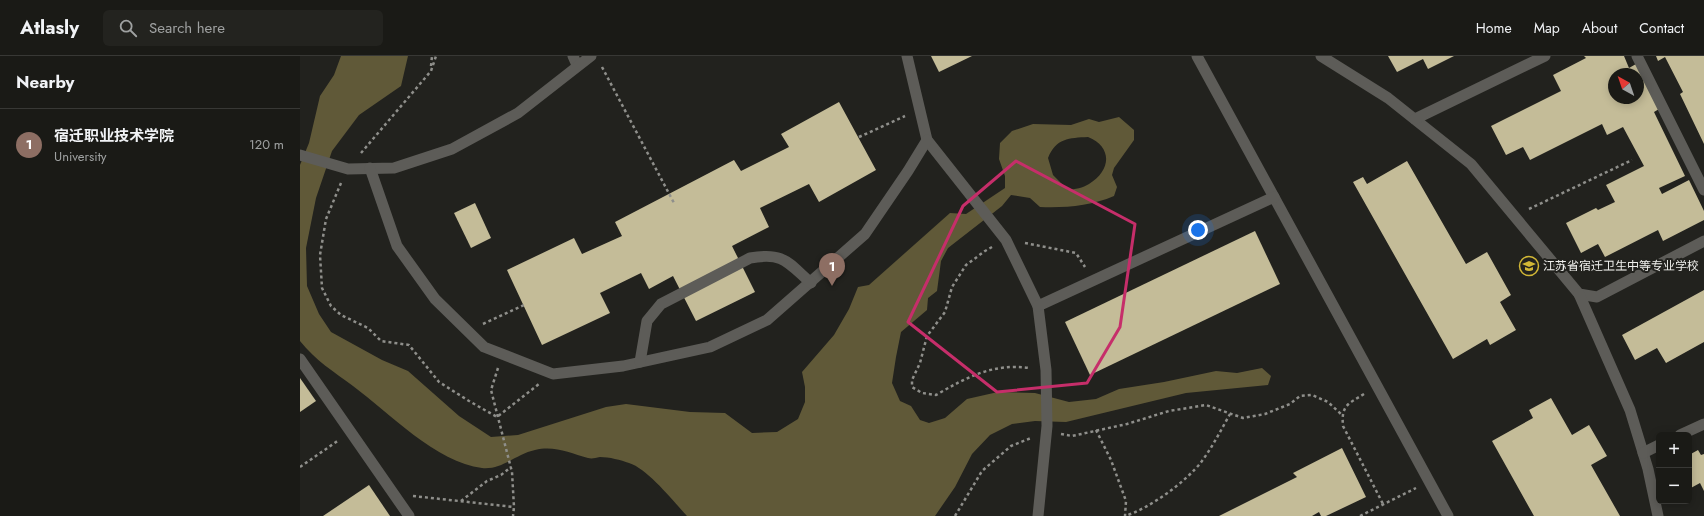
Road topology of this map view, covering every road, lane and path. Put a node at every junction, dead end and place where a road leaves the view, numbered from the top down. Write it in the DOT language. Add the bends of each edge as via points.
graph roads {
  1 [pos="432,56"];
  2 [pos="907,56"];
  3 [pos="1197,56"];
  4 [pos="1321,56"];
  5 [pos="1545,56"];
  6 [pos="1637,56"];
  7 [pos="595,60"];
  8 [pos="575,61"];
  9 [pos="431,71"];
  10 [pos="920,110"];
  11 [pos="1415,119"];
  12 [pos="858,137"];
  13 [pos="927,140"];
  14 [pos="300,155"];
  15 [pos="1632,160"];
  16 [pos="370,168"];
  17 [pos="1704,190"];
  18 [pos="1274,197"];
  19 [pos="674,203"];
  20 [pos="1514,216"];
  21 [pos="1006,240"];
  22 [pos="1704,241"];
  23 [pos="1092,280"];
  24 [pos="811,283"];
  25 [pos="1579,294"];
  26 [pos="524,305"];
  27 [pos="1038,306"];
  28 [pos="468,331"];
  29 [pos="504,354"];
  30 [pos="300,359"];
  31 [pos="640,362"];
  32 [pos="553,374"];
  33 [pos="1047,375"];
  34 [pos="1377,386"];
  35 [pos="1230,414"];
  36 [pos="1342,415"];
  37 [pos="498,417"];
  38 [pos="1704,424"];
  39 [pos="1047,428"];
  40 [pos="1096,430"];
  41 [pos="1687,432"];
  42 [pos="351,433"];
  43 [pos="1656,446"];
  44 [pos="1643,453"];
  45 [pos="300,467"];
  46 [pos="511,467"];
  47 [pos="1429,481"];
  48 [pos="393,494"];
  49 [pos="461,501"];
  50 [pos="1383,504"];
  51 [pos="514,507"];
  52 [pos="409,516"];
  53 [pos="513,516"];
  54 [pos="955,516"];
  55 [pos="1038,516"];
  56 [pos="1360,516"];
  57 [pos="1448,516"];
  58 [pos="1658,516"];
  1 -- 9 [label="path"];
  2 -- 10 [label="lane"];
  3 -- 18 [label="lane"];
  4 -- 11 [label="lane" via="1388,98"];
  5 -- 11 [label="lane"];
  6 -- 17 [label="lane"];
  7 -- 8 [label="lane"];
  7 -- 19 [label="path"];
  8 -- 16 [label="lane" via="518,113 452,148 394,168"];
  10 -- 12 [label="path"];
  10 -- 13 [label="lane"];
  11 -- 20 [label="lane" via="1471,164"];
  13 -- 21 [label="lane"];
  13 -- 24 [label="lane" via="865,234"];
  14 -- 16 [label="lane" via="348,168"];
  15 -- 20 [label="path"];
  16 -- 28 [label="lane" via="397,246 435,299"];
  18 -- 23 [label="lane"];
  18 -- 34 [label="lane"];
  20 -- 25 [label="lane"];
  21 -- 23 [label="path" via="1076,253"];
  21 -- 27 [label="lane"];
  21 -- 33 [label="path" via="966,265 952,287 945,312 927,336 912,387 922,393 936,395 962,380 987,370 1017,367"];
  22 -- 25 [label="lane" via="1597,297"];
  23 -- 27 [label="lane"];
  24 -- 31 [label="lane" via="767,320 710,347"];
  24 -- 31 [label="lane" via="783,258 766,255 750,258 661,304 647,321"];
  25 -- 44 [label="lane" via="1630,410"];
  26 -- 28 [label="path"];
  27 -- 33 [label="lane"];
  28 -- 29 [label="lane" via="484,347"];
  29 -- 32 [label="lane"];
  29 -- 37 [label="path" via="491,390"];
  30 -- 42 [label="lane"];
  31 -- 32 [label="lane"];
  32 -- 37 [label="path"];
  33 -- 39 [label="lane"];
  34 -- 36 [label="path" via="1346,405"];
  34 -- 47 [label="lane"];
  35 -- 36 [label="path" via="1243,418 1265,414 1290,404 1300,396 1312,395 1328,402"];
  35 -- 40 [label="path" via="1206,406 1169,411 1127,424"];
  35 -- 40 [label="path" via="1201,462 1166,494 1137,512 1125,516 1126,501 1111,460"];
  36 -- 50 [label="path" via="1343,426"];
  37 -- 46 [label="path"];
  38 -- 41 [label="lane"];
  39 -- 40 [label="path" via="1072,436"];
  39 -- 54 [label="path" via="1011,446 982,471"];
  39 -- 55 [label="lane"];
  42 -- 45 [label="path"];
  42 -- 48 [label="lane"];
  43 -- 44 [label="lane"];
  44 -- 58 [label="lane"];
  46 -- 49 [label="path"];
  46 -- 51 [label="path"];
  47 -- 50 [label="path"];
  47 -- 57 [label="lane"];
  48 -- 49 [label="path"];
  48 -- 52 [label="lane"];
  49 -- 51 [label="path"];
  50 -- 56 [label="path"];
  51 -- 53 [label="path"];
}
